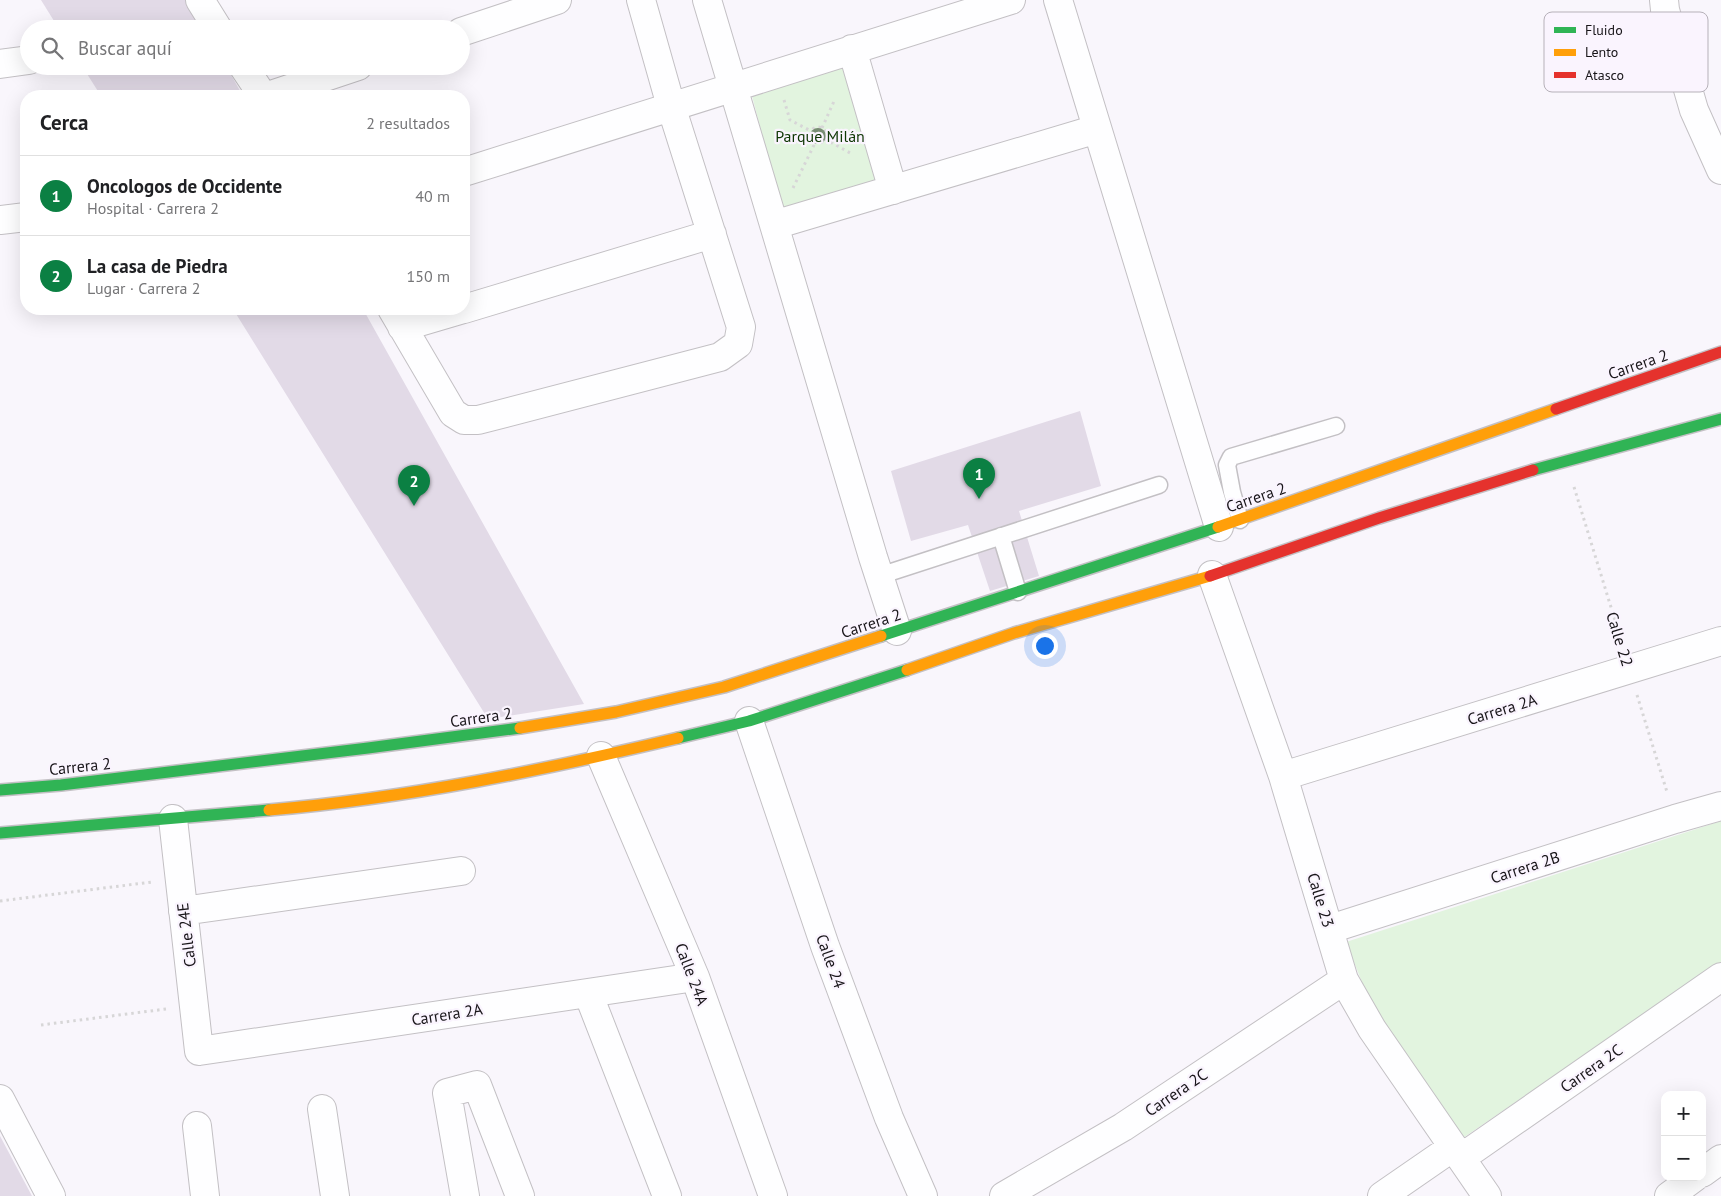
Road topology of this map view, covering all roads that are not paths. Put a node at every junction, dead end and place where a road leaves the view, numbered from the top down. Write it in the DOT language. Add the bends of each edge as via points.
graph roads {
  1 [pos="200,0"];
  2 [pos="557,0"];
  3 [pos="641,0"];
  4 [pos="707,0"];
  5 [pos="1012,0"];
  6 [pos="1058,0"];
  7 [pos="212,20"];
  8 [pos="470,29"];
  9 [pos="852,49"];
  10 [pos="20,61"];
  11 [pos="0,64"];
  12 [pos="249,75"];
  13 [pos="331,75"];
  14 [pos="733,87"];
  15 [pos="258,90"];
  16 [pos="286,90"];
  17 [pos="1689,92"];
  18 [pos="671,106"];
  19 [pos="1097,129"];
  20 [pos="470,170"];
  21 [pos="1721,170"];
  22 [pos="893,190"];
  23 [pos="20,217"];
  24 [pos="0,220"];
  25 [pos="774,225"];
  26 [pos="712,234"];
  27 [pos="470,307"];
  28 [pos="419,315"];
  29 [pos="397,318"];
  30 [pos="1721,352"];
  31 [pos="1721,419"];
  32 [pos="1336,426"];
  33 [pos="1159,485"];
  34 [pos="1230,524"];
  35 [pos="1001,536"];
  36 [pos="1212,575"];
  37 [pos="879,576"];
  38 [pos="1018,592"];
  39 [pos="897,631"];
  40 [pos="1721,641"];
  41 [pos="749,721"];
  42 [pos="601,756"];
  43 [pos="1283,776"];
  44 [pos="0,790"];
  45 [pos="1721,806"];
  46 [pos="173,819"];
  47 [pos="0,833"];
  48 [pos="461,871"];
  49 [pos="183,911"];
  50 [pos="1330,929"];
  51 [pos="695,977"];
  52 [pos="1721,978"];
  53 [pos="1344,980"];
  54 [pos="588,993"];
  55 [pos="199,1051"];
  56 [pos="2,1107"];
  57 [pos="322,1108"];
  58 [pos="197,1126"];
  59 [pos="1457,1152"];
  60 [pos="1721,1159"];
  61 [pos="1706,1169"];
  62 [pos="1690,1181"];
  63 [pos="51,1196"];
  64 [pos="204,1196"];
  65 [pos="335,1196"];
  66 [pos="465,1196"];
  67 [pos="520,1196"];
  68 [pos="667,1196"];
  69 [pos="773,1196"];
  70 [pos="923,1196"];
  71 [pos="1004,1196"];
  72 [pos="1382,1196"];
  73 [pos="1487,1196"];
  74 [pos="1669,1196"];
  1 -- 7 [label="street"];
  2 -- 8 [label="street"];
  3 -- 18 [label="street"];
  4 -- 14 [label="street"];
  5 -- 9 [label="street"];
  6 -- 19 [label="street"];
  9 -- 14 [label="street"];
  9 -- 22 [label="street"];
  10 -- 11 [label="street"];
  12 -- 15 [label="street"];
  13 -- 16 [label="street"];
  14 -- 18 [label="street"];
  14 -- 25 [label="street"];
  17 -- 21 [label="street"];
  18 -- 20 [label="street"];
  18 -- 26 [label="street"];
  19 -- 22 [label="street"];
  19 -- 34 [label="street"];
  22 -- 25 [label="street"];
  23 -- 24 [label="street"];
  25 -- 37 [label="street"];
  26 -- 27 [label="street"];
  26 -- 29 [label="street" via="741,327 738,344 720,357 478,420 464,420 453,413"];
  28 -- 29 [label="street"];
  30 -- 34 [label="main road, Carrera 2"];
  31 -- 36 [label="main road" via="1566,460 1379,518"];
  32 -- 34 [label="lane" via="1230,457 1227,465 1232,492"];
  33 -- 35 [label="lane"];
  34 -- 38 [label="main road, Carrera 2"];
  35 -- 37 [label="lane"];
  35 -- 38 [label="lane"];
  36 -- 41 [label="main road" via="1014,633"];
  36 -- 43 [label="street, Calle 23"];
  37 -- 39 [label="street"];
  38 -- 39 [label="main road, Carrera 2"];
  39 -- 44 [label="main road, Carrera 2" via="724,687 554,723"];
  40 -- 43 [label="street, Carrera 2A"];
  41 -- 42 [label="main road"];
  41 -- 70 [label="street, Calle 24" via="825,946 889,1118"];
  42 -- 46 [label="main road" via="479,782 306,807"];
  42 -- 51 [label="street, Calle 24A"];
  43 -- 50 [label="street, Calle 23"];
  45 -- 50 [label="street, Carrera 2B"];
  46 -- 47 [label="main road"];
  46 -- 49 [label="street, Calle 24E"];
  48 -- 49 [label="street"];
  49 -- 55 [label="street, Calle 24E"];
  50 -- 53 [label="street, Calle 23"];
  51 -- 54 [label="street, Carrera 2A"];
  51 -- 69 [label="street, Calle 24A"];
  52 -- 59 [label="street, Carrera 2C"];
  53 -- 59 [label="street, Calle 23" via="1372,1029"];
  53 -- 71 [label="street, Carrera 2C" via="1123,1127"];
  54 -- 55 [label="street, Carrera 2A"];
  54 -- 68 [label="street"];
  56 -- 63 [label="street"];
  57 -- 65 [label="street"];
  58 -- 64 [label="street"];
  59 -- 72 [label="street, Carrera 2C"];
  59 -- 73 [label="street, Calle 23"];
  60 -- 61 [label="street"];
  62 -- 74 [label="street"];
  66 -- 67 [label="street" via="448,1093 477,1085"];
}
